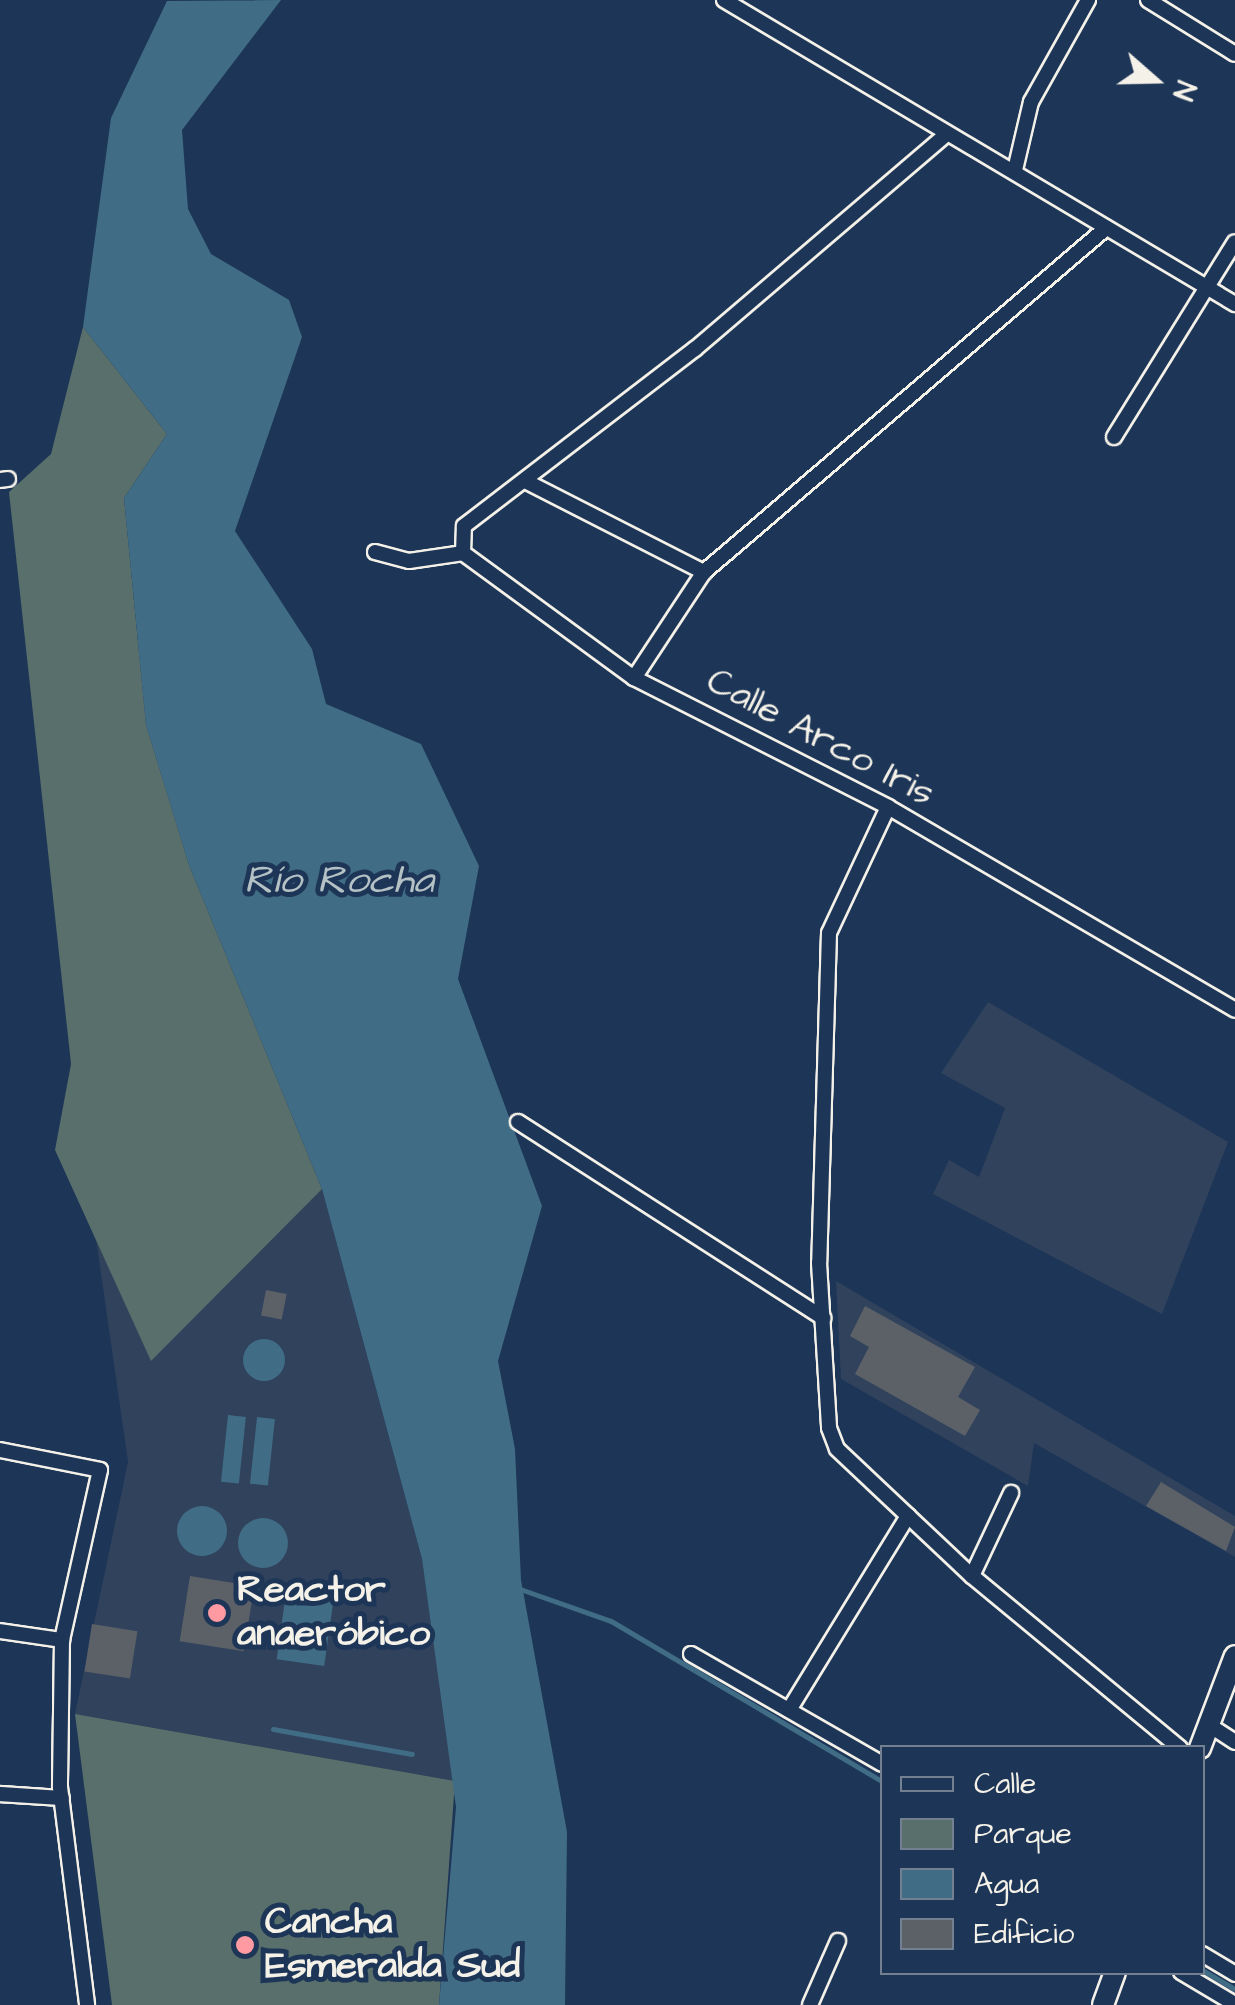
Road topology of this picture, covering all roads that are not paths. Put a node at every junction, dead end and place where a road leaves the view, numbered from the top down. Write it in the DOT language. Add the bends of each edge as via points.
graph roads {
  1 [pos="724,0"];
  2 [pos="1088,0"];
  3 [pos="1148,0"];
  4 [pos="1235,54"];
  5 [pos="948,134"];
  6 [pos="1014,170"];
  7 [pos="1106,228"];
  8 [pos="1235,242"];
  9 [pos="1207,288"];
  10 [pos="1235,304"];
  11 [pos="1114,437"];
  12 [pos="527,482"];
  13 [pos="375,552"];
  14 [pos="463,553"];
  15 [pos="704,572"];
  16 [pos="634,678"];
  17 [pos="888,807"];
  18 [pos="1235,1010"];
  19 [pos="518,1122"];
  20 [pos="823,1318"];
  21 [pos="0,1450"];
  22 [pos="1011,1494"];
  23 [pos="908,1516"];
  24 [pos="972,1576"];
  25 [pos="0,1631"];
  26 [pos="62,1640"];
  27 [pos="691,1654"];
  28 [pos="1235,1656"];
  29 [pos="789,1710"];
  30 [pos="1209,1724"];
  31 [pos="1235,1742"];
  32 [pos="1176,1745"];
  33 [pos="1201,1745"];
  34 [pos="880,1763"];
  35 [pos="0,1794"];
  36 [pos="62,1798"];
  37 [pos="838,1941"];
  38 [pos="1205,1956"];
  39 [pos="1235,1974"];
  40 [pos="1114,1975"];
  41 [pos="1186,1975"];
  42 [pos="1235,2004"];
  43 [pos="88,2005"];
  44 [pos="810,2005"];
  45 [pos="1103,2005"];
  1 -- 5 [label="street"];
  2 -- 6 [label="street" via="1031,102"];
  3 -- 4 [label="street"];
  5 -- 6 [label="street"];
  5 -- 12 [label="street"];
  6 -- 7 [label="street"];
  7 -- 9 [label="street"];
  7 -- 15 [label="street"];
  8 -- 9 [label="street"];
  9 -- 10 [label="street"];
  9 -- 11 [label="street"];
  12 -- 14 [label="street" via="464,526"];
  12 -- 15 [label="street"];
  13 -- 14 [label="street" via="408,561"];
  14 -- 16 [label="street, Calle Arco Iris"];
  15 -- 16 [label="street"];
  16 -- 17 [label="street, Calle Arco Iris"];
  17 -- 18 [label="street, Calle Arco Iris"];
  17 -- 20 [label="street" via="829,932"];
  19 -- 20 [label="street"];
  20 -- 23 [label="street" via="836,1449"];
  21 -- 26 [label="street" via="100,1470"];
  22 -- 24 [label="street"];
  23 -- 24 [label="street"];
  23 -- 29 [label="street"];
  24 -- 32 [label="street"];
  25 -- 26 [label="street"];
  26 -- 36 [label="street"];
  27 -- 29 [label="street"];
  28 -- 30 [label="main road"];
  29 -- 34 [label="street"];
  30 -- 31 [label="street"];
  30 -- 33 [label="main road"];
  35 -- 36 [label="street"];
  36 -- 43 [label="street"];
  37 -- 44 [label="street"];
  38 -- 39 [label="street"];
  40 -- 45 [label="main road"];
  41 -- 42 [label="street"];
}
